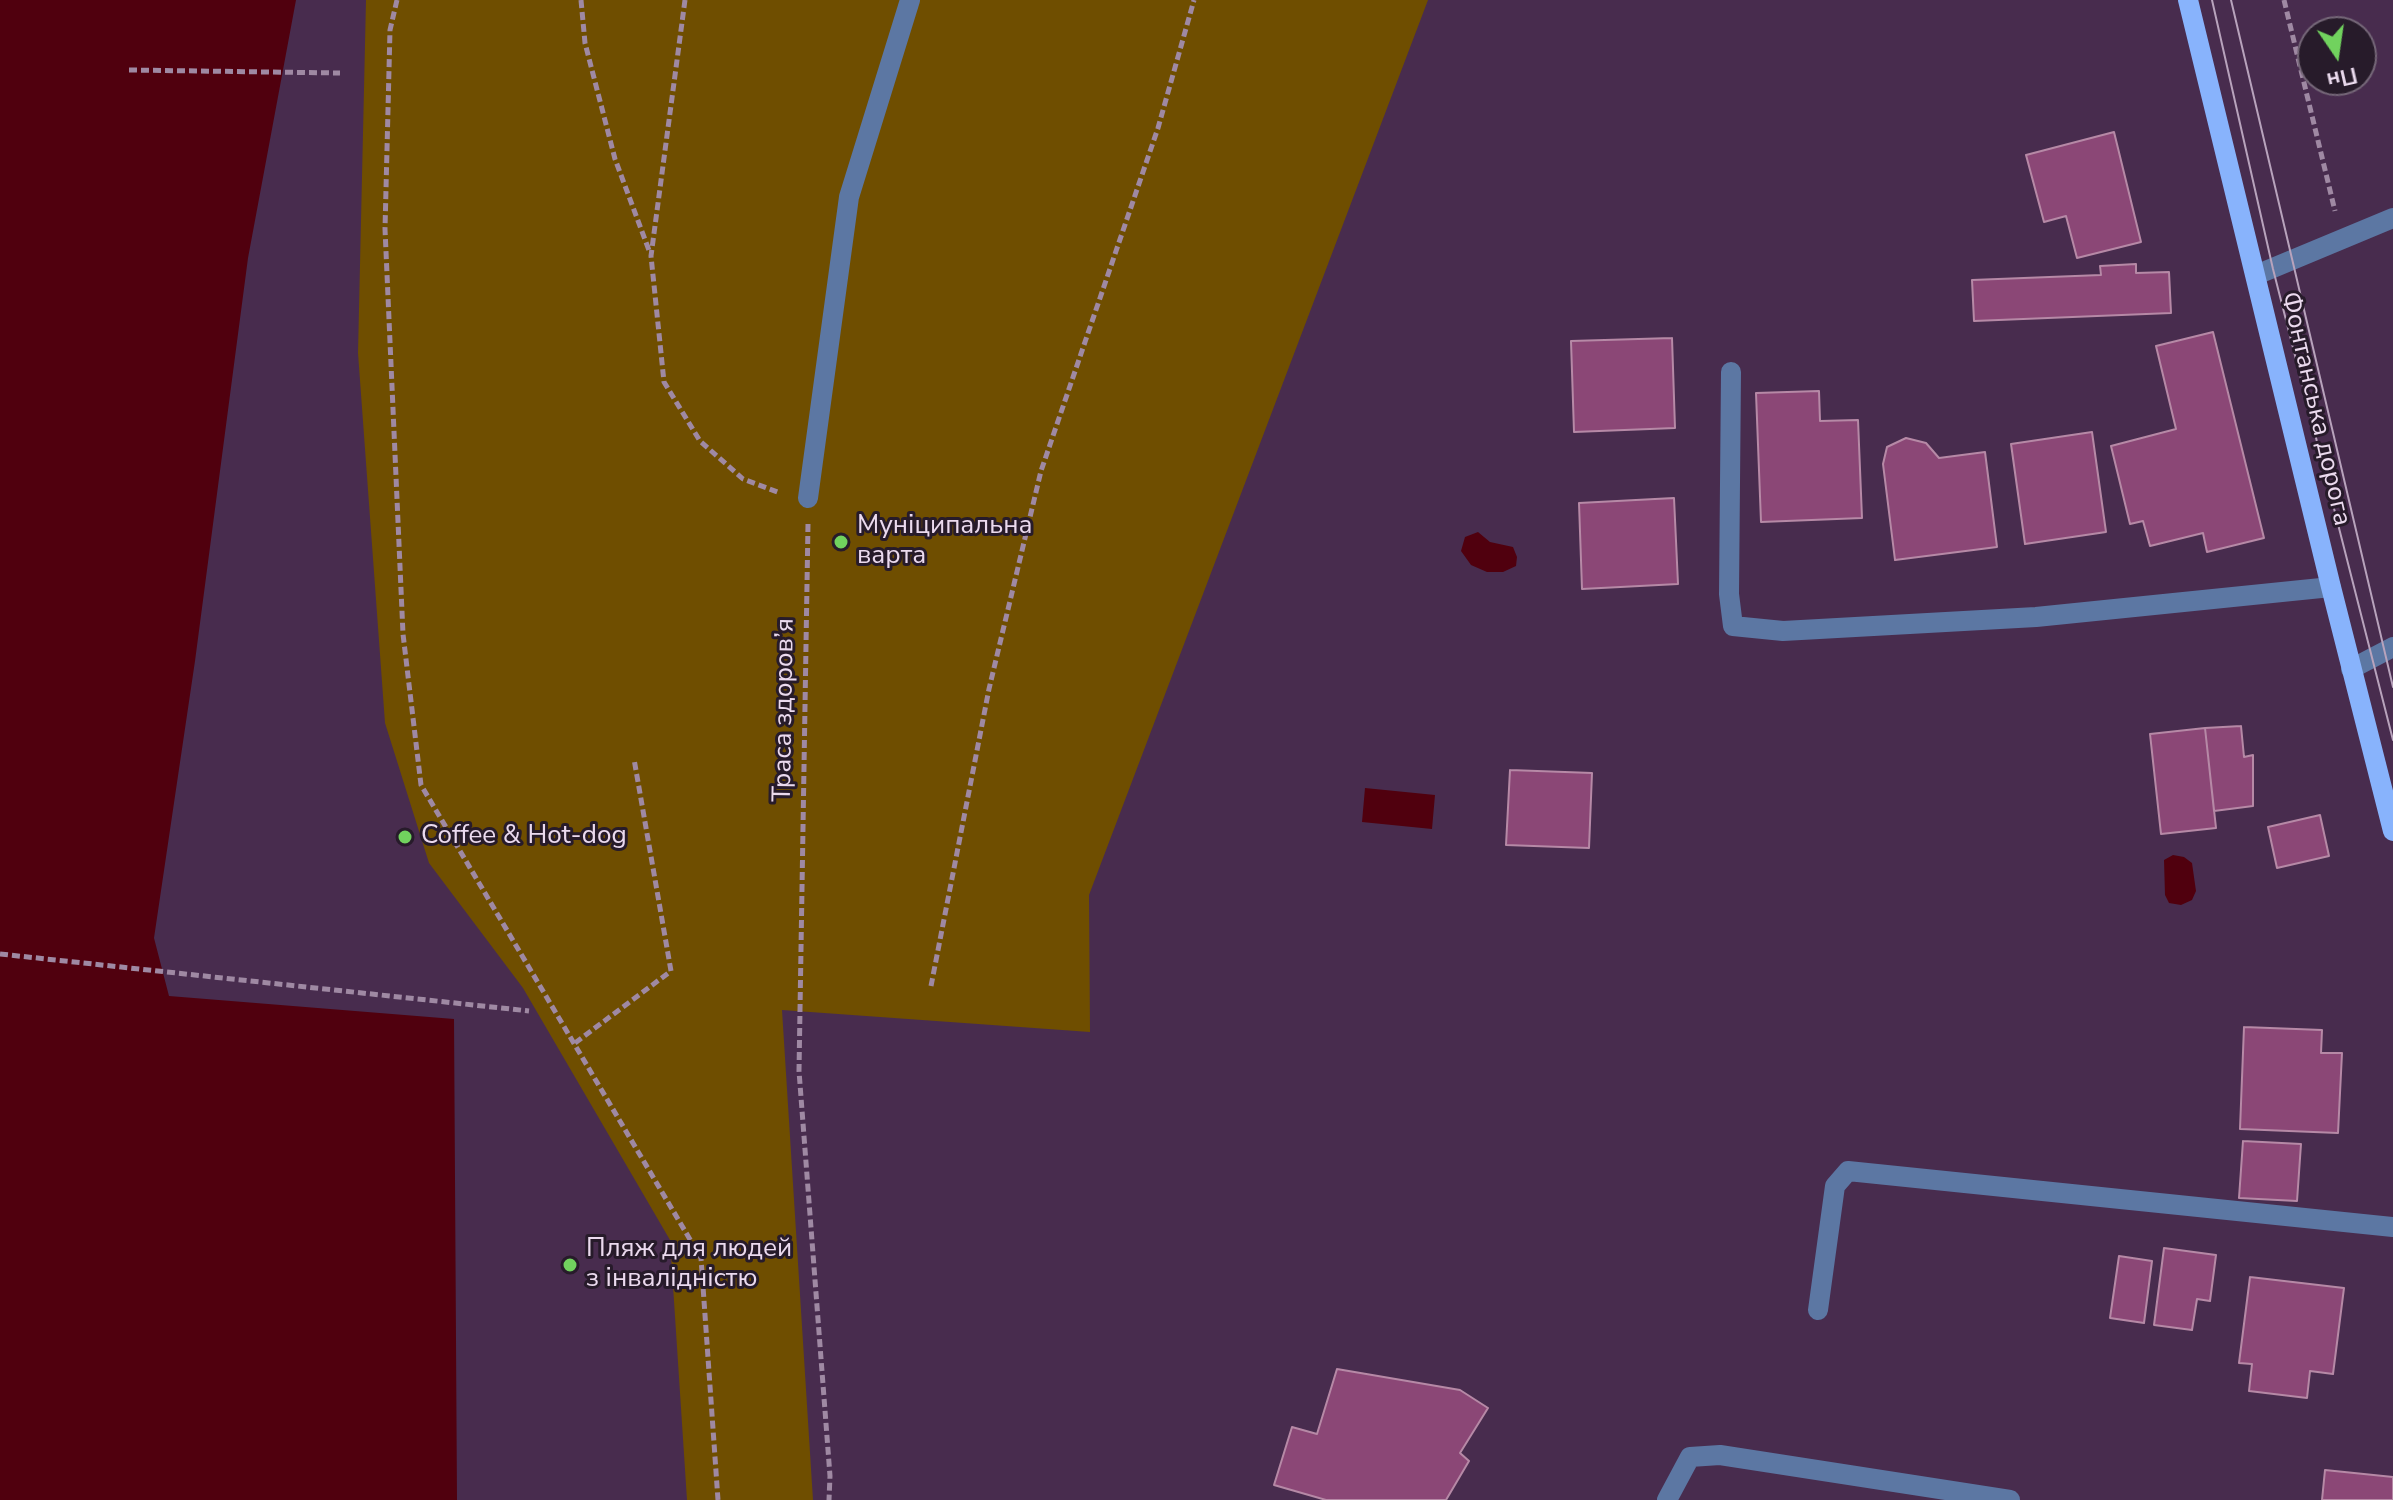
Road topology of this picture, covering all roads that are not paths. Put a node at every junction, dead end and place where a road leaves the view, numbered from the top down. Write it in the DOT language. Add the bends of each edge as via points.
graph roads {
  1 [pos="910,0"];
  2 [pos="2188,0"];
  3 [pos="2393,218"];
  4 [pos="2256,275"];
  5 [pos="1731,372"];
  6 [pos="808,498"];
  7 [pos="2331,587"];
  8 [pos="2393,647"];
  9 [pos="2351,669"];
  10 [pos="2393,831"];
  11 [pos="2393,1227"];
  12 [pos="1818,1310"];
  13 [pos="1667,1500"];
  14 [pos="2010,1500"];
  1 -- 6 [label="street" via="849,197"];
  2 -- 4 [label="main road, Фонтанська дорога"];
  3 -- 4 [label="street"];
  4 -- 7 [label="main road, Фонтанська дорога"];
  5 -- 7 [label="street" via="1733,626 1783,631 2036,617"];
  7 -- 9 [label="main road, Фонтанська дорога"];
  8 -- 9 [label="street"];
  9 -- 10 [label="main road, Фонтанська дорога"];
  11 -- 12 [label="street" via="1848,1171 1835,1186"];
  13 -- 14 [label="street" via="1690,1457 1720,1455"];
}
